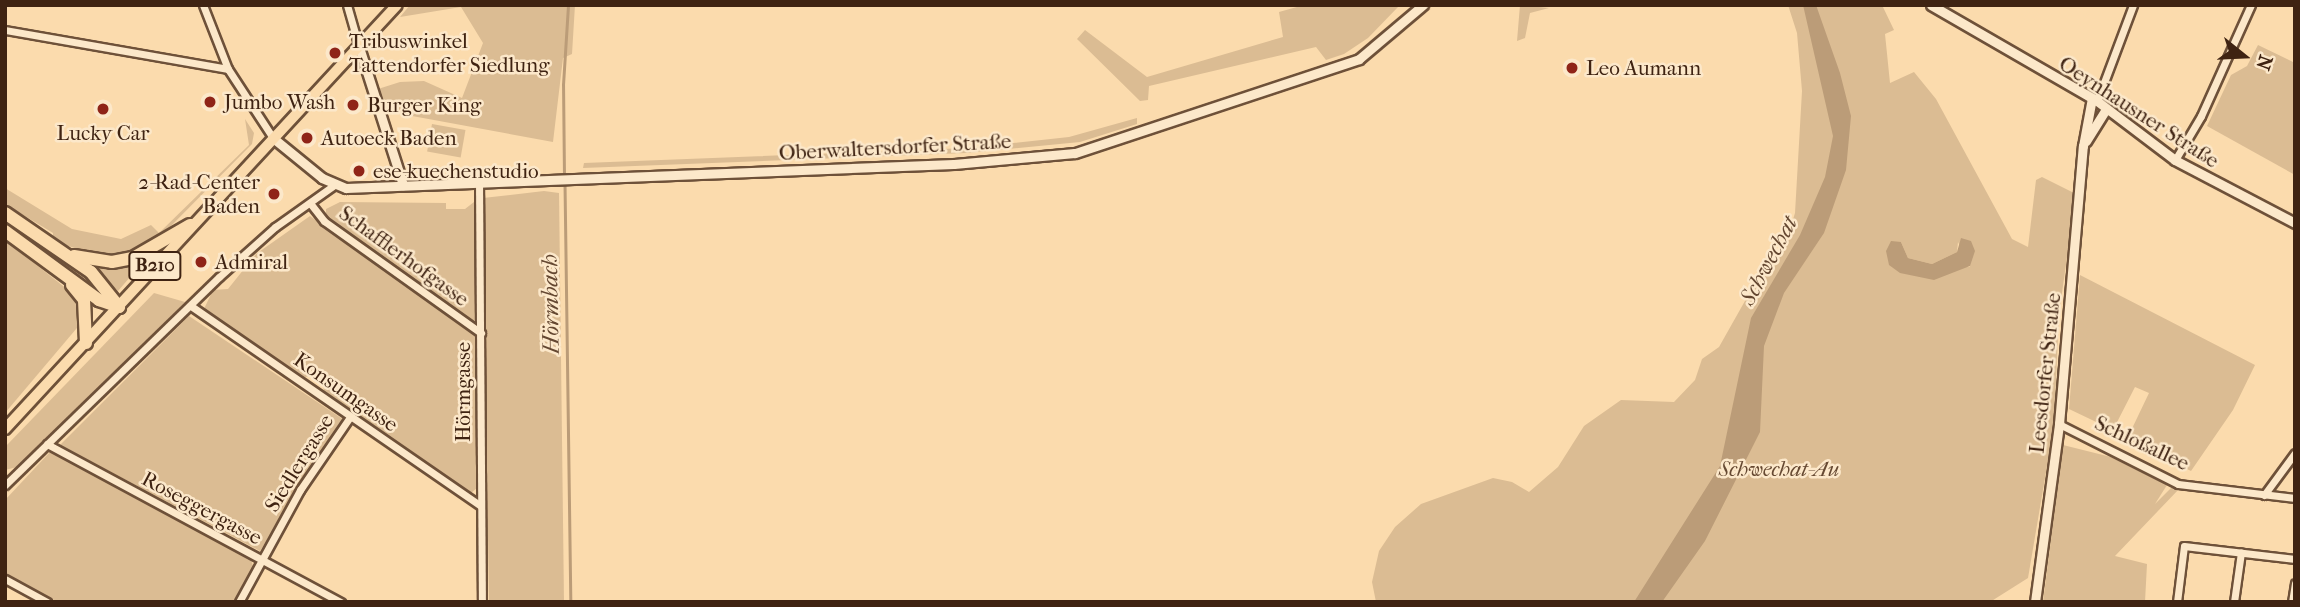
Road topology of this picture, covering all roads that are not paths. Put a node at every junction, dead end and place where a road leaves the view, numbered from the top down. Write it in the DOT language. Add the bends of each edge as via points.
graph roads {
  1 [pos="203,5"];
  2 [pos="347,5"];
  3 [pos="397,5"];
  4 [pos="1423,5"];
  5 [pos="1931,5"];
  6 [pos="2133,5"];
  7 [pos="2251,5"];
  8 [pos="5,30"];
  9 [pos="359,47"];
  10 [pos="228,69"];
  11 [pos="2094,100"];
  12 [pos="2106,109"];
  13 [pos="274,138"];
  14 [pos="2083,146"];
  15 [pos="2175,160"];
  16 [pos="479,181"];
  17 [pos="334,185"];
  18 [pos="403,185"];
  19 [pos="310,203"];
  20 [pos="5,213"];
  21 [pos="2295,223"];
  22 [pos="191,225"];
  23 [pos="5,231"];
  24 [pos="65,253"];
  25 [pos="55,267"];
  26 [pos="191,306"];
  27 [pos="119,307"];
  28 [pos="481,333"];
  29 [pos="86,343"];
  30 [pos="349,416"];
  31 [pos="2059,424"];
  32 [pos="5,429"];
  33 [pos="47,444"];
  34 [pos="2295,453"];
  35 [pos="5,485"];
  36 [pos="2264,495"];
  37 [pos="2295,498"];
  38 [pos="481,506"];
  39 [pos="2241,552"];
  40 [pos="261,559"];
  41 [pos="2295,559"];
  42 [pos="5,579"];
  43 [pos="2295,583"];
  44 [pos="47,602"];
  45 [pos="239,602"];
  46 [pos="341,602"];
  47 [pos="482,602"];
  48 [pos="2035,602"];
  49 [pos="2177,602"];
  50 [pos="2234,602"];
  51 [pos="2292,602"];
  1 -- 10 [label="street"];
  2 -- 9 [label="street"];
  3 -- 9 [label="main road, B210"];
  4 -- 16 [label="street, Oberwaltersdorfer Straße" via="1359,59 1075,153 954,164"];
  5 -- 11 [label="street, Oeynhausner Straße"];
  6 -- 11 [label="street"];
  7 -- 15 [label="street" via="2201,116"];
  8 -- 10 [label="street"];
  9 -- 13 [label="main road, B210"];
  9 -- 18 [label="street"];
  10 -- 13 [label="street"];
  11 -- 12 [label="street, Oeynhausner Straße"];
  11 -- 14 [label="street, Leesdorfer Straße"];
  12 -- 14 [label="street, Leesdorfer Straße"];
  12 -- 15 [label="street, Oeynhausner Straße"];
  13 -- 17 [label="street"];
  13 -- 22 [label="main road, B210"];
  14 -- 31 [label="street, Leesdorfer Straße"];
  15 -- 21 [label="street, Oeynhausner Straße"];
  16 -- 18 [label="street, Oberwaltersdorfer Straße"];
  16 -- 28 [label="street, Hörmgasse"];
  17 -- 18 [label="street, Oberwaltersdorfer Straße"];
  17 -- 19 [label="street"];
  19 -- 26 [label="street" via="275,226"];
  19 -- 28 [label="street, Schafflerhofgasse" via="324,220"];
  20 -- 24 [label="highway"];
  22 -- 24 [label="highway" via="133,258 111,262"];
  22 -- 27 [label="main road, B210"];
  23 -- 25 [label="highway"];
  24 -- 27 [label="highway" via="91,272"];
  25 -- 27 [label="highway" via="99,300"];
  25 -- 29 [label="highway" via="84,300"];
  26 -- 30 [label="street, Konsumgasse"];
  26 -- 33 [label="street"];
  27 -- 29 [label="main road, B210"];
  28 -- 38 [label="street, Hörmgasse"];
  29 -- 32 [label="main road, B210"];
  30 -- 38 [label="street, Konsumgasse"];
  30 -- 40 [label="street, Siedlergasse"];
  31 -- 36 [label="street, Schloßallee" via="2178,484"];
  31 -- 48 [label="street, Leesdorfer Straße"];
  33 -- 35 [label="street"];
  33 -- 40 [label="street, Roseggergasse"];
  34 -- 36 [label="street"];
  36 -- 37 [label="street, Schloßallee"];
  38 -- 47 [label="street, Hörmgasse"];
  39 -- 41 [label="street"];
  39 -- 49 [label="street" via="2184,546"];
  39 -- 50 [label="street"];
  40 -- 45 [label="street, Siedlergasse"];
  40 -- 46 [label="street, Roseggergasse"];
  42 -- 44 [label="street"];
  43 -- 51 [label="street"];
}
